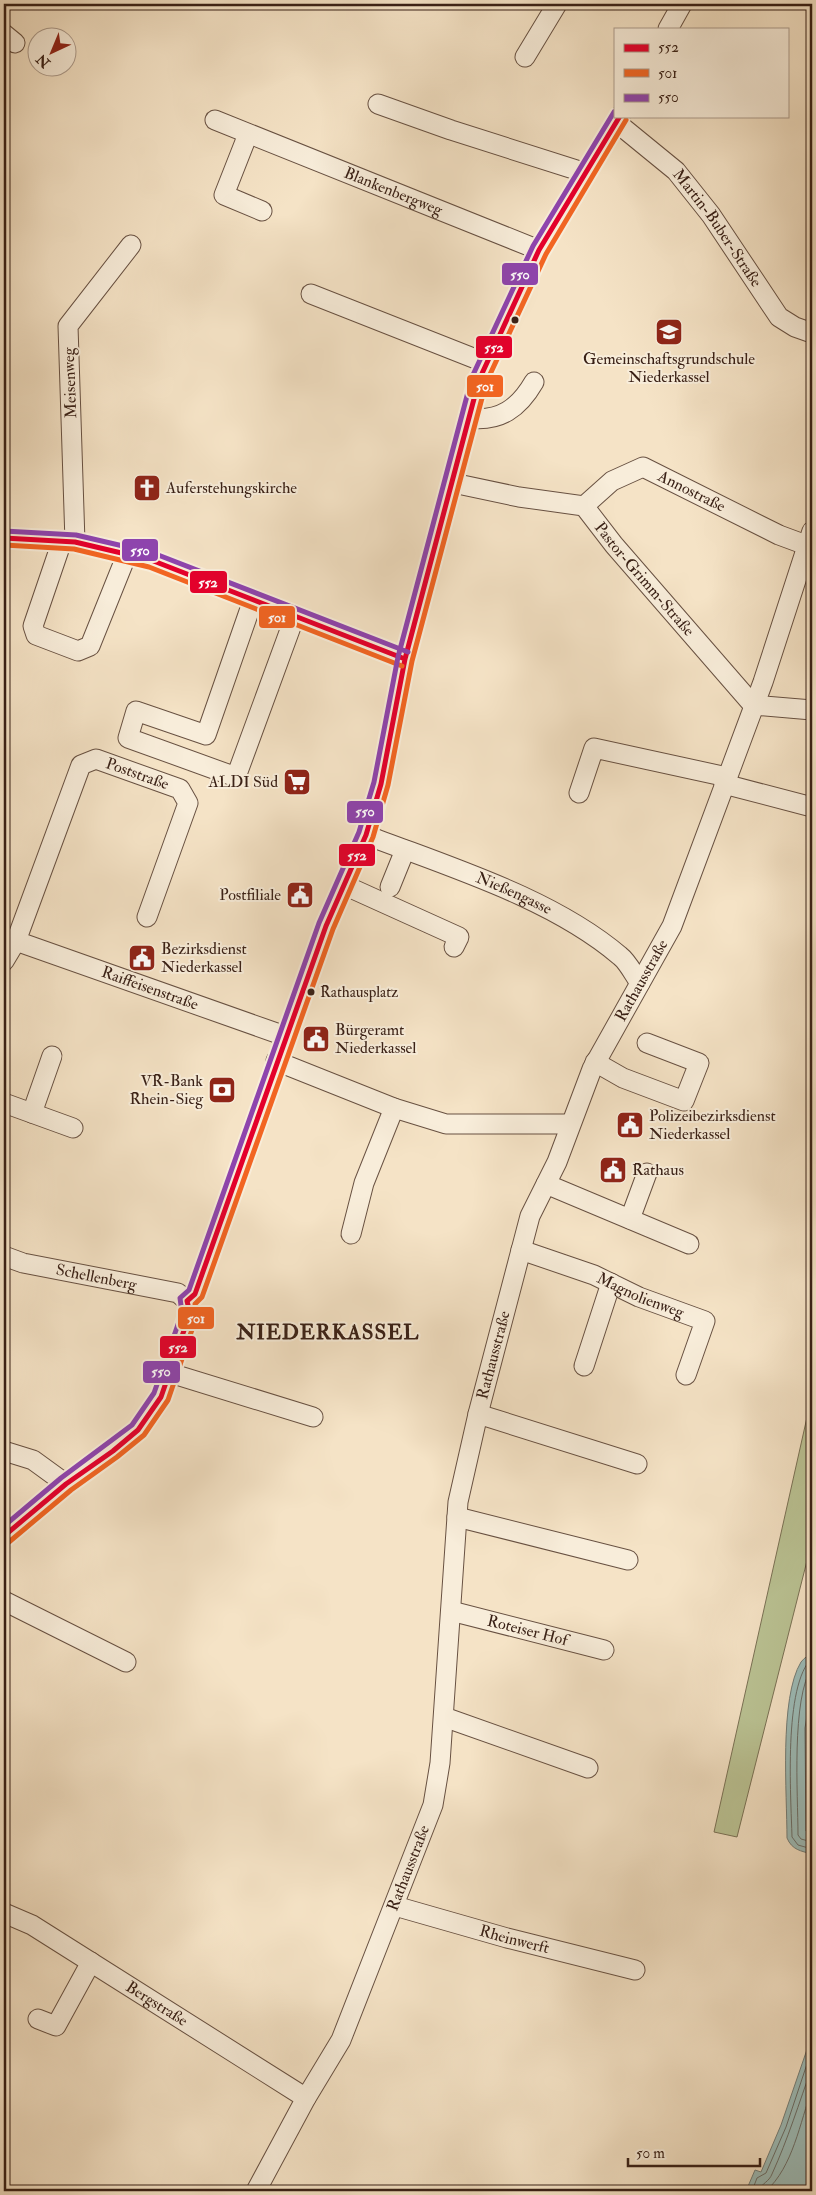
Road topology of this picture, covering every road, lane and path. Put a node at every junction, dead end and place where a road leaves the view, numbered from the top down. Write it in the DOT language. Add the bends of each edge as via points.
graph roads {
  1 [pos="557,4"];
  2 [pos="682,4"];
  3 [pos="669,28"];
  4 [pos="525,57"];
  5 [pos="378,104"];
  6 [pos="618,119"];
  7 [pos="215,120"];
  8 [pos="248,134"];
  9 [pos="586,173"];
  10 [pos="262,211"];
  11 [pos="130,245"];
  12 [pos="539,250"];
  13 [pos="311,294"];
  14 [pos="812,333"];
  15 [pos="486,362"];
  16 [pos="534,382"];
  17 [pos="469,418"];
  18 [pos="453,483"];
  19 [pos="584,506"];
  20 [pos="4,538"];
  21 [pos="809,538"];
  22 [pos="68,541"];
  23 [pos="128,554"];
  24 [pos="253,600"];
  25 [pos="295,616"];
  26 [pos="405,659"];
  27 [pos="753,706"];
  28 [pos="812,710"];
  29 [pos="726,781"];
  30 [pos="580,793"];
  31 [pos="812,807"];
  32 [pos="366,835"];
  33 [pos="406,850"];
  34 [pos="344,885"];
  35 [pos="390,887"];
  36 [pos="147,917"];
  37 [pos="16,941"];
  38 [pos="454,947"];
  39 [pos="4,961"];
  40 [pos="640,983"];
  41 [pos="285,1036"];
  42 [pos="647,1043"];
  43 [pos="52,1056"];
  44 [pos="276,1061"];
  45 [pos="595,1062"];
  46 [pos="4,1103"];
  47 [pos="394,1108"];
  48 [pos="32,1113"];
  49 [pos="570,1124"];
  50 [pos="73,1128"];
  51 [pos="647,1173"];
  52 [pos="546,1184"];
  53 [pos="630,1219"];
  54 [pos="351,1234"];
  55 [pos="689,1244"];
  56 [pos="521,1250"];
  57 [pos="4,1256"];
  58 [pos="611,1283"];
  59 [pos="187,1301"];
  60 [pos="584,1366"];
  61 [pos="170,1374"];
  62 [pos="686,1375"];
  63 [pos="478,1414"];
  64 [pos="313,1417"];
  65 [pos="4,1451"];
  66 [pos="637,1464"];
  67 [pos="66,1484"];
  68 [pos="457,1516"];
  69 [pos="4,1536"];
  70 [pos="628,1560"];
  71 [pos="4,1601"];
  72 [pos="451,1611"];
  73 [pos="604,1650"];
  74 [pos="126,1662"];
  75 [pos="444,1716"];
  76 [pos="588,1768"];
  77 [pos="395,1906"];
  78 [pos="4,1913"];
  79 [pos="91,1962"];
  80 [pos="636,1970"];
  81 [pos="38,2019"];
  82 [pos="306,2098"];
  83 [pos="256,2191"];
  1 -- 4 [label="street"];
  2 -- 3 [label="street"];
  5 -- 9 [label="street"];
  6 -- 9 [label="street"];
  6 -- 14 [label="street, Martin-Buber-Straße" via="676,171 711,215 780,317"];
  7 -- 8 [label="street, Blankenbergweg"];
  8 -- 10 [label="street" via="224,195"];
  8 -- 12 [label="street, Blankenbergweg"];
  9 -- 12 [label="street"];
  11 -- 22 [label="street, Meisenweg" via="68,326"];
  12 -- 15 [label="street"];
  13 -- 15 [label="street"];
  15 -- 17 [label="street"];
  16 -- 17 [label="street" via="525,398 509,412 496,418"];
  17 -- 18 [label="street"];
  18 -- 19 [label="street, Pastor-Grimm-Straße"];
  18 -- 26 [label="street"];
  19 -- 21 [label="street, Annostraße" via="612,481 643,467 779,535"];
  19 -- 27 [label="street, Pastor-Grimm-Straße"];
  20 -- 22 [label="street"];
  21 -- 27 [label="street, Rathausstraße"];
  22 -- 23 [label="street"];
  22 -- 23 [label="street" via="33,626 36,635 78,651 90,646"];
  23 -- 24 [label="street"];
  24 -- 25 [label="street"];
  24 -- 25 [label="street" via="206,735 136,711 128,738 236,777"];
  25 -- 26 [label="street"];
  26 -- 32 [label="street" via="380,784"];
  27 -- 28 [label="street"];
  27 -- 29 [label="street, Rathausstraße"];
  29 -- 30 [label="street" via="594,748"];
  29 -- 31 [label="street"];
  29 -- 40 [label="street, Rathausstraße" via="672,926"];
  32 -- 33 [label="street, Nießengasse"];
  32 -- 34 [label="street"];
  33 -- 35 [label="street"];
  33 -- 40 [label="street, Nießengasse" via="522,897 571,921 622,957"];
  34 -- 38 [label="street" via="459,937"];
  34 -- 41 [label="street"];
  36 -- 37 [label="street, Poststraße" via="188,803 180,790 96,759 81,765"];
  37 -- 39 [label="street, Poststraße"];
  37 -- 41 [label="street, Raiffeisenstraße"];
  40 -- 45 [label="street, Rathausstraße"];
  41 -- 44 [label="street"];
  42 -- 45 [label="street" via="699,1063 684,1101 623,1078"];
  43 -- 48 [label="street"];
  44 -- 47 [label="street"];
  44 -- 59 [label="street" via="195,1294"];
  45 -- 49 [label="street, Rathausstraße"];
  46 -- 48 [label="street"];
  47 -- 49 [label="street" via="446,1124"];
  47 -- 54 [label="street" via="364,1183"];
  48 -- 50 [label="street"];
  49 -- 52 [label="street, Rathausstraße"];
  51 -- 53 [label="street"];
  52 -- 53 [label="street"];
  52 -- 56 [label="street, Rathausstraße" via="530,1216"];
  53 -- 55 [label="street"];
  56 -- 58 [label="street, Magnolienweg"];
  56 -- 63 [label="street, Rathausstraße"];
  57 -- 59 [label="street, Schellenberg" via="24,1263 167,1290 178,1293"];
  58 -- 60 [label="street"];
  58 -- 62 [label="street, Magnolienweg" via="639,1297 706,1321"];
  59 -- 61 [label="street" via="190,1307 188,1321"];
  61 -- 64 [label="street"];
  61 -- 67 [label="street" via="161,1397 138,1430"];
  63 -- 66 [label="street, Rathausstraße"];
  63 -- 68 [label="street, Rathausstraße"];
  65 -- 67 [label="street" via="33,1460"];
  67 -- 69 [label="street"];
  68 -- 70 [label="street"];
  68 -- 72 [label="street, Rathausstraße"];
  71 -- 74 [label="street"];
  72 -- 73 [label="street, Roteiser Hof"];
  72 -- 75 [label="street, Rathausstraße"];
  75 -- 76 [label="street"];
  75 -- 77 [label="street, Rathausstraße" via="433,1805"];
  77 -- 80 [label="street, Rheinwerft"];
  77 -- 82 [label="street, Rathausstraße" via="341,2040"];
  78 -- 79 [label="street, Bergstraße" via="32,1925"];
  79 -- 81 [label="street" via="56,2026"];
  79 -- 82 [label="street, Bergstraße"];
  82 -- 83 [label="street, Rathausstraße"];
}
